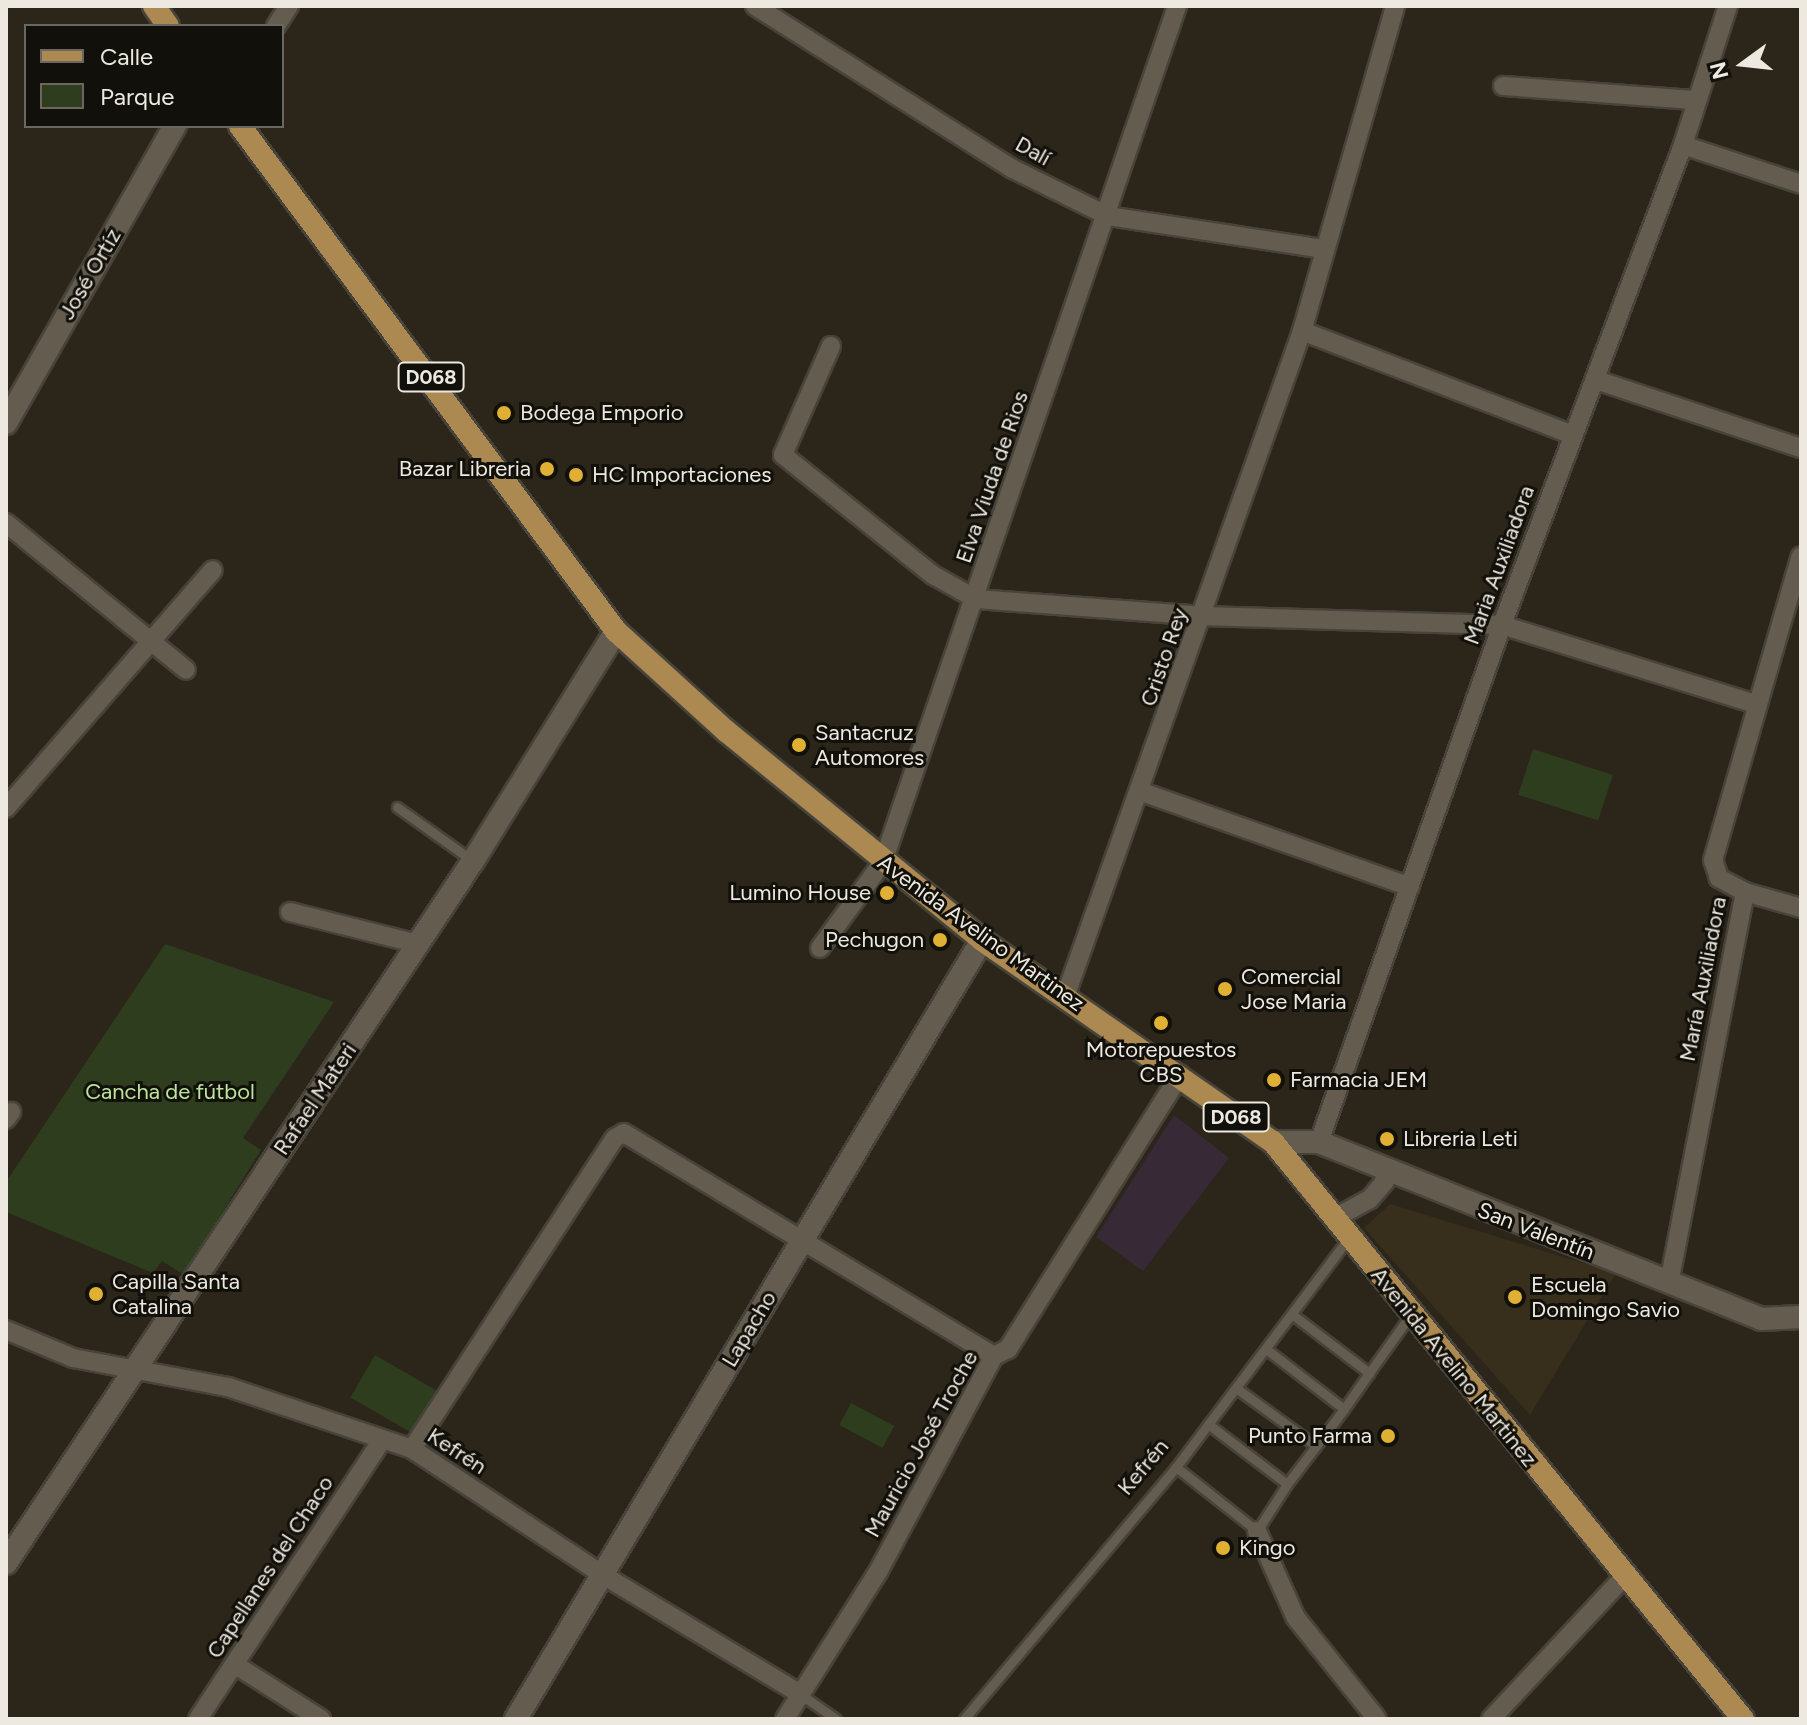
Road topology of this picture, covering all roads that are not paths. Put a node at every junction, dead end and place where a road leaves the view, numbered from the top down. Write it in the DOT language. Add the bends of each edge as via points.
graph roads {
  1 [pos="154,6"];
  2 [pos="289,6"];
  3 [pos="755,6"];
  4 [pos="1177,6"];
  5 [pos="1395,6"];
  6 [pos="1728,6"];
  7 [pos="167,24"];
  8 [pos="277,24"];
  9 [pos="1503,86"];
  10 [pos="1694,100"];
  11 [pos="174,128"];
  12 [pos="241,128"];
  13 [pos="1683,145"];
  14 [pos="1801,184"];
  15 [pos="1108,216"];
  16 [pos="1323,249"];
  17 [pos="1302,331"];
  18 [pos="831,346"];
  19 [pos="1596,380"];
  20 [pos="6,423"];
  21 [pos="1573,435"];
  22 [pos="1801,448"];
  23 [pos="6,523"];
  24 [pos="1800,561"];
  25 [pos="213,570"];
  26 [pos="976,599"];
  27 [pos="1203,616"];
  28 [pos="1502,625"];
  29 [pos="616,631"];
  30 [pos="153,639"];
  31 [pos="186,670"];
  32 [pos="1755,704"];
  33 [pos="1142,792"];
  34 [pos="397,807"];
  35 [pos="6,808"];
  36 [pos="473,861"];
  37 [pos="883,862"];
  38 [pos="1410,887"];
  39 [pos="1745,892"];
  40 [pos="1801,908"];
  41 [pos="290,912"];
  42 [pos="982,940"];
  43 [pos="418,944"];
  44 [pos="820,948"];
  45 [pos="1065,997"];
  46 [pos="1180,1075"];
  47 [pos="1273,1142"];
  48 [pos="1319,1142"];
  49 [pos="1384,1171"];
  50 [pos="1333,1219"];
  51 [pos="804,1238"];
  52 [pos="1348,1239"];
  53 [pos="1669,1283"];
  54 [pos="1411,1314"];
  55 [pos="1293,1315"];
  56 [pos="1801,1317"];
  57 [pos="6,1330"];
  58 [pos="1266,1349"];
  59 [pos="994,1356"];
  60 [pos="133,1373"];
  61 [pos="1369,1373"];
  62 [pos="1236,1388"];
  63 [pos="1344,1409"];
  64 [pos="1208,1424"];
  65 [pos="381,1441"];
  66 [pos="1316,1446"];
  67 [pos="412,1449"];
  68 [pos="1176,1467"];
  69 [pos="1287,1484"];
  70 [pos="1257,1531"];
  71 [pos="6,1563"];
  72 [pos="603,1575"];
  73 [pos="1625,1576"];
  74 [pos="234,1664"];
  75 [pos="800,1694"];
  76 [pos="198,1719"];
  77 [pos="321,1719"];
  78 [pos="516,1719"];
  79 [pos="785,1719"];
  80 [pos="836,1719"];
  81 [pos="964,1719"];
  82 [pos="1377,1719"];
  83 [pos="1491,1719"];
  84 [pos="1743,1719"];
  1 -- 7 [label="main road"];
  2 -- 8 [label="street"];
  3 -- 15 [label="street, Dalí" via="1013,169"];
  4 -- 15 [label="street, Elva Viuda de Rios"];
  5 -- 16 [label="street, Cristo Rey"];
  6 -- 10 [label="street, Maria Auxiliadora"];
  9 -- 10 [label="street"];
  10 -- 13 [label="street, Maria Auxiliadora"];
  11 -- 20 [label="main road, José Ortíz"];
  12 -- 29 [label="main road, Avenida Avelino Martinez / D068"];
  13 -- 14 [label="street"];
  13 -- 19 [label="street, Maria Auxiliadora"];
  15 -- 16 [label="street, Dalí"];
  15 -- 26 [label="street, Elva Viuda de Rios"];
  16 -- 17 [label="street, Cristo Rey"];
  17 -- 21 [label="street"];
  17 -- 27 [label="street, Cristo Rey"];
  18 -- 26 [label="street" via="783,455 933,575"];
  19 -- 21 [label="street, Maria Auxiliadora"];
  19 -- 22 [label="street"];
  21 -- 28 [label="street, Maria Auxiliadora"];
  23 -- 30 [label="street"];
  24 -- 32 [label="street, María Auxiliadora"];
  25 -- 30 [label="street"];
  26 -- 27 [label="street"];
  26 -- 37 [label="street, Elva Viuda de Rios"];
  27 -- 28 [label="street"];
  27 -- 33 [label="street, Cristo Rey"];
  28 -- 32 [label="street"];
  28 -- 38 [label="street, Maria Auxiliadora"];
  29 -- 36 [label="main road, Rafael Materi"];
  29 -- 37 [label="main road, Avenida Avelino Martinez / D068"];
  30 -- 31 [label="street"];
  30 -- 35 [label="street"];
  32 -- 39 [label="street, María Auxiliadora" via="1713,860 1719,878"];
  33 -- 38 [label="street"];
  33 -- 45 [label="street, Cristo Rey"];
  34 -- 36 [label="lane"];
  36 -- 43 [label="main road, Rafael Materi"];
  37 -- 42 [label="main road, Avenida Avelino Martinez / D068"];
  37 -- 44 [label="street, Elva Viuda de Rios"];
  38 -- 48 [label="street, Maria Auxiliadora"];
  39 -- 40 [label="street"];
  39 -- 53 [label="street, María Auxiliadora"];
  41 -- 43 [label="street"];
  42 -- 45 [label="main road, Avenida Avelino Martinez / D068"];
  42 -- 51 [label="main road, Lapacho"];
  43 -- 60 [label="main road, Rafael Materi"];
  45 -- 46 [label="main road, Avenida Avelino Martinez / D068"];
  46 -- 47 [label="main road, Avenida Avelino Martinez / D068"];
  46 -- 59 [label="street, Mauricio José Troche" via="1008,1349"];
  47 -- 48 [label="main road, San Valentín"];
  47 -- 50 [label="main road, Avenida Avelino Martinez / D068"];
  48 -- 49 [label="main road, San Valentín"];
  49 -- 50 [label="street" via="1385,1181 1370,1199"];
  49 -- 53 [label="main road, San Valentín"];
  50 -- 52 [label="main road, Avenida Avelino Martinez / D068"];
  51 -- 59 [label="street"];
  51 -- 67 [label="street" via="624,1133 615,1138"];
  51 -- 72 [label="main road, Lapacho"];
  52 -- 54 [label="main road, Avenida Avelino Martinez / D068"];
  52 -- 55 [label="lane, Kefrén"];
  53 -- 56 [label="main road, San Valentín" via="1761,1319"];
  54 -- 61 [label="lane"];
  54 -- 73 [label="main road, Avenida Avelino Martinez / D068"];
  55 -- 58 [label="lane, Kefrén"];
  55 -- 61 [label="lane"];
  57 -- 60 [label="street, Kefrén" via="73,1358"];
  58 -- 62 [label="lane, Kefrén"];
  58 -- 63 [label="lane"];
  59 -- 75 [label="street, Mauricio José Troche" via="878,1572"];
  60 -- 65 [label="street, Kefrén" via="228,1387"];
  60 -- 71 [label="main road, Rafael Materi"];
  61 -- 63 [label="lane"];
  62 -- 64 [label="lane, Kefrén"];
  62 -- 66 [label="lane"];
  63 -- 66 [label="lane"];
  64 -- 68 [label="lane, Kefrén"];
  64 -- 69 [label="lane"];
  65 -- 67 [label="street, Kefrén"];
  65 -- 74 [label="street, Capellanes del Chaco"];
  66 -- 69 [label="lane"];
  67 -- 72 [label="street, Kefrén"];
  68 -- 70 [label="lane"];
  68 -- 81 [label="lane, Kefrén"];
  69 -- 70 [label="lane"];
  70 -- 82 [label="street" via="1296,1618"];
  72 -- 75 [label="street, Kefrén"];
  72 -- 78 [label="main road, Lapacho"];
  73 -- 83 [label="street"];
  73 -- 84 [label="main road, Avenida Avelino Martinez / D068"];
  74 -- 76 [label="street, Capellanes del Chaco"];
  74 -- 77 [label="street"];
  75 -- 79 [label="street, Mauricio José Troche"];
  75 -- 80 [label="lane, Kefrén"];
}
